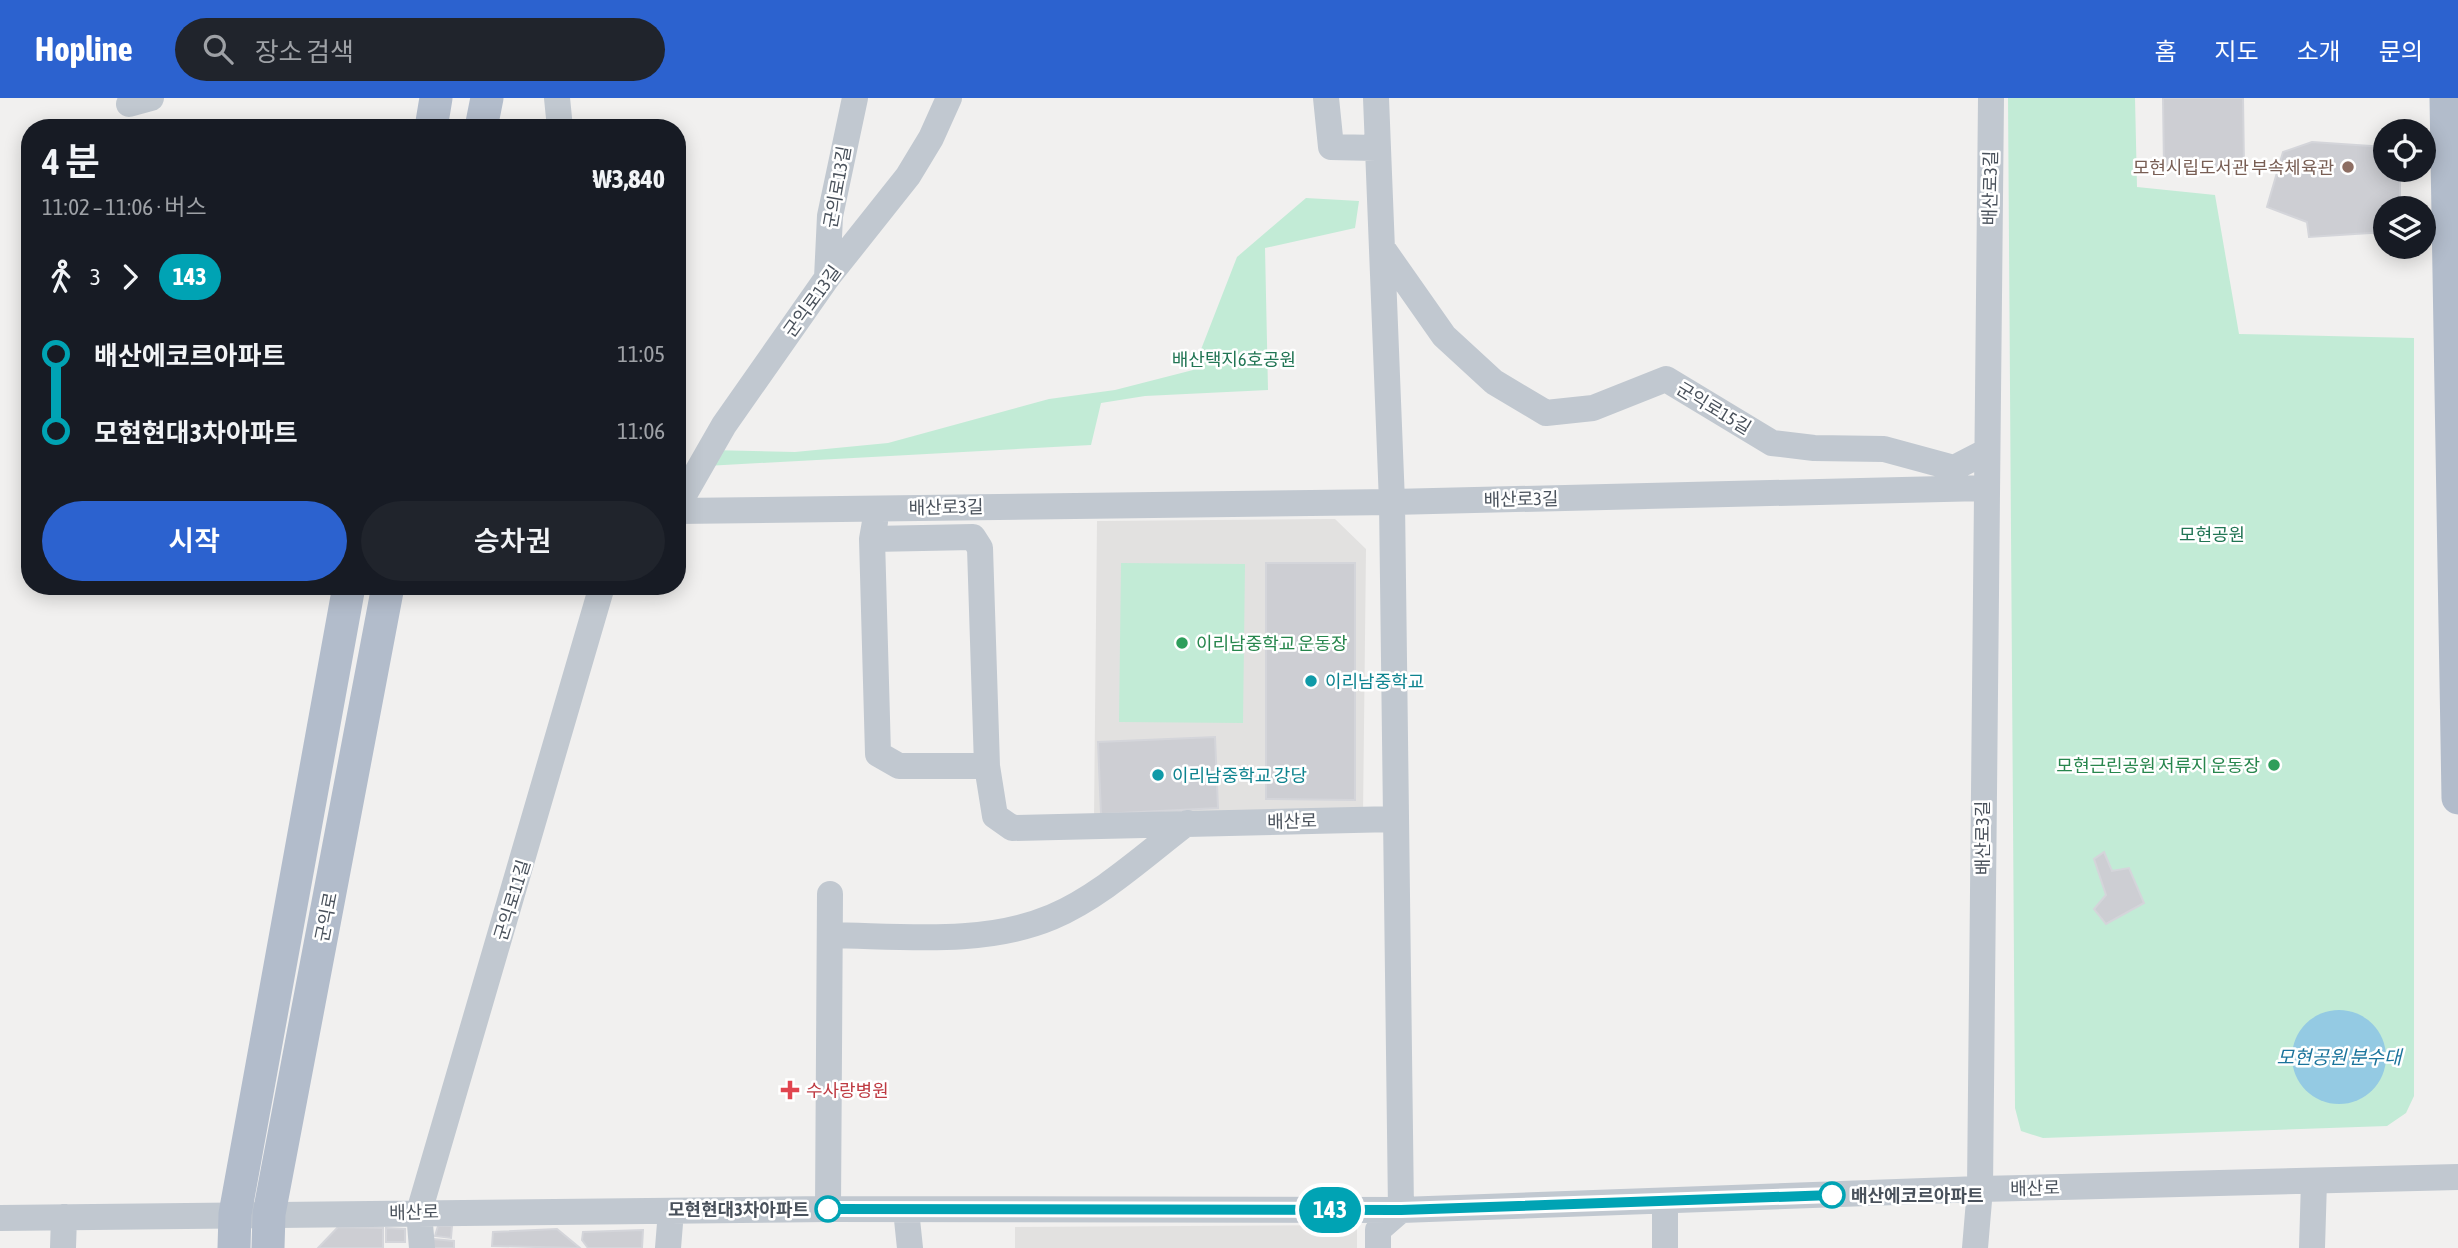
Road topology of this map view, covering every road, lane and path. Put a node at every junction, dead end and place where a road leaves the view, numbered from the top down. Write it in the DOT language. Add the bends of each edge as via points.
graph roads {
  1 [pos="436,98"];
  2 [pos="487,98"];
  3 [pos="557,98"];
  4 [pos="855,98"];
  5 [pos="949,98"];
  6 [pos="1326,98"];
  7 [pos="1376,98"];
  8 [pos="1991,98"];
  9 [pos="2446,98"];
  10 [pos="432,119"];
  11 [pos="483,119"];
  12 [pos="559,119"];
  13 [pos="1376,148"];
  14 [pos="1383,249"];
  15 [pos="827,278"];
  16 [pos="2454,413"];
  17 [pos="1987,452"];
  18 [pos="1985,488"];
  19 [pos="686,493"];
  20 [pos="1392,502"];
  21 [pos="879,508"];
  22 [pos="686,509"];
  23 [pos="872,539"];
  24 [pos="347,595"];
  25 [pos="386,595"];
  26 [pos="599,595"];
  27 [pos="987,765"];
  28 [pos="2458,798"];
  29 [pos="1395,819"];
  30 [pos="1187,823"];
  31 [pos="830,894"];
  32 [pos="830,935"];
  33 [pos="2458,1177"];
  34 [pos="2314,1181"];
  35 [pos="1980,1189"];
  36 [pos="1665,1202"];
  37 [pos="828,1209"];
  38 [pos="906,1210"];
  39 [pos="1401,1210"];
  40 [pos="671,1211"];
  41 [pos="419,1212"];
  42 [pos="235,1214"];
  43 [pos="269,1214"];
  44 [pos="64,1217"];
  45 [pos="0,1218"];
  46 [pos="63,1248"];
  47 [pos="234,1248"];
  48 [pos="268,1248"];
  49 [pos="422,1248"];
  50 [pos="668,1248"];
  51 [pos="910,1248"];
  52 [pos="1378,1248"];
  53 [pos="1665,1248"];
  54 [pos="1975,1248"];
  55 [pos="2312,1248"];
  1 -- 10 [label="main road"];
  2 -- 11 [label="main road"];
  3 -- 12 [label="street"];
  4 -- 15 [label="street, 군의로13길" via="830,216"];
  5 -- 15 [label="street, 군익로13길" via="908,176"];
  6 -- 13 [label="street" via="1331,147"];
  7 -- 13 [label="street"];
  8 -- 17 [label="street, 배산로3길"];
  9 -- 16 [label="main road"];
  13 -- 14 [label="street"];
  14 -- 17 [label="street, 군익로15길" via="1444,335 1494,382 1546,413 1593,408 1666,379 1772,443 1884,449 1954,468"];
  14 -- 20 [label="street"];
  15 -- 19 [label="street, 군익로13길" via="724,425"];
  16 -- 28 [label="main road"];
  17 -- 18 [label="street, 배산로3길"];
  18 -- 20 [label="street, 배산로3길"];
  18 -- 35 [label="street, 배산로3길"];
  20 -- 21 [label="street, 배산로3길"];
  20 -- 29 [label="street"];
  21 -- 22 [label="street, 배산로3길"];
  21 -- 23 [label="street"];
  23 -- 27 [label="street" via="877,754 899,766"];
  23 -- 27 [label="street, 배산로3길" via="973,537 980,548"];
  24 -- 42 [label="main road, 군익로"];
  25 -- 43 [label="main road, 군익로"];
  26 -- 41 [label="street, 군익로11길"];
  27 -- 30 [label="street, 배산로3길" via="995,816 1012,828"];
  29 -- 30 [label="street, 배산로"];
  29 -- 39 [label="street"];
  30 -- 32 [label="street" via="1090,895 1052,917 1021,927 975,935"];
  31 -- 32 [label="street"];
  32 -- 37 [label="street"];
  33 -- 34 [label="street, 배산로"];
  34 -- 35 [label="street, 배산로"];
  34 -- 55 [label="street"];
  35 -- 36 [label="street, 배산로"];
  35 -- 54 [label="street, 배산로3길"];
  36 -- 39 [label="street, 배산로"];
  36 -- 53 [label="street"];
  37 -- 38 [label="street, 배산로"];
  37 -- 40 [label="street, 배산로"];
  38 -- 39 [label="street, 배산로"];
  38 -- 51 [label="street"];
  39 -- 52 [label="street" via="1378,1230"];
  40 -- 41 [label="street, 배산로"];
  40 -- 50 [label="street"];
  41 -- 43 [label="street, 배산로"];
  41 -- 49 [label="street"];
  42 -- 43 [label="street, 배산로"];
  42 -- 44 [label="street, 배산로"];
  42 -- 47 [label="main road, 군익로"];
  43 -- 48 [label="main road, 군익로"];
  44 -- 45 [label="street, 배산로"];
  44 -- 46 [label="street"];
}
